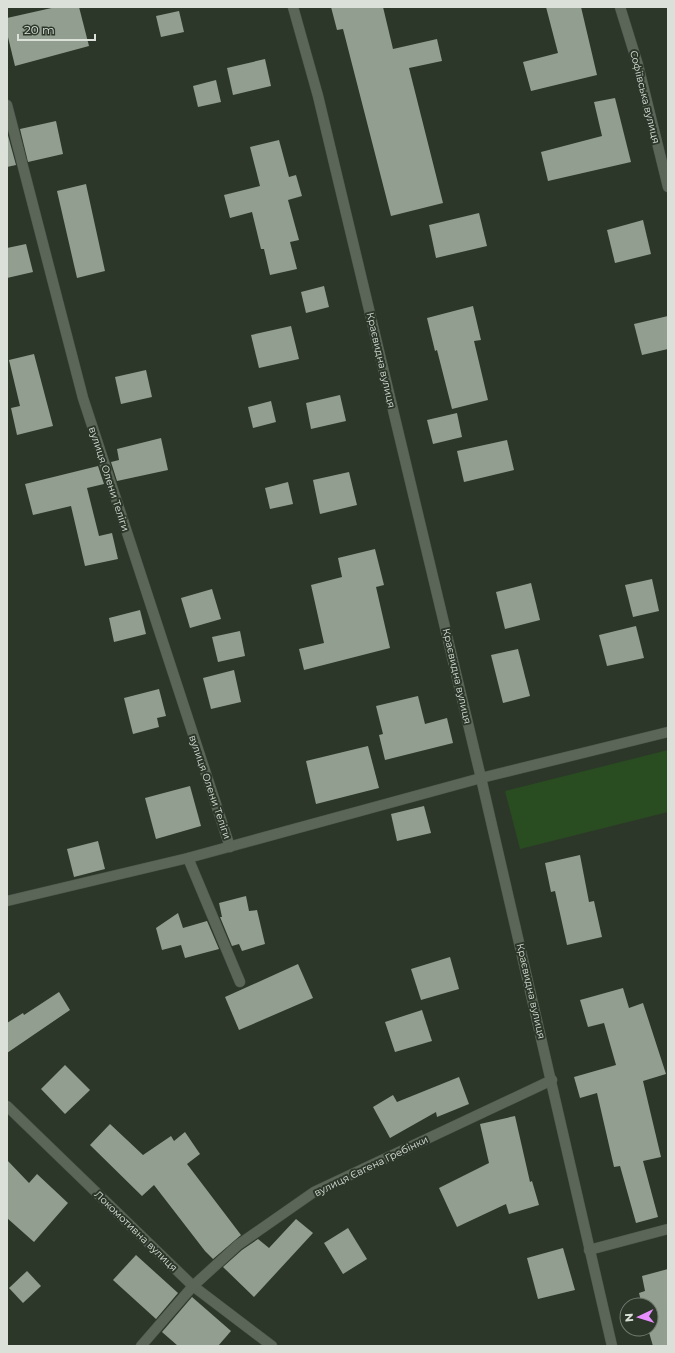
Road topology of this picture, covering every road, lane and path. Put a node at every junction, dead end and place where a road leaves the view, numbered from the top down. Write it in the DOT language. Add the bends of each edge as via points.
graph roads {
  1 [pos="293,7"];
  2 [pos="620,7"];
  3 [pos="7,105"];
  4 [pos="668,187"];
  5 [pos="668,732"];
  6 [pos="482,778"];
  7 [pos="230,847"];
  8 [pos="188,858"];
  9 [pos="7,901"];
  10 [pos="240,982"];
  11 [pos="552,1080"];
  12 [pos="7,1106"];
  13 [pos="668,1229"];
  14 [pos="590,1250"];
  15 [pos="193,1286"];
  16 [pos="141,1346"];
  17 [pos="272,1346"];
  18 [pos="612,1346"];
  1 -- 6 [label="street, Краєвидна вулиця" via="320,104"];
  2 -- 4 [label="street, Софіївська вулиця" via="638,65"];
  3 -- 7 [label="street, вулиця Олени Теліги" via="83,398"];
  5 -- 6 [label="street"];
  6 -- 7 [label="street"];
  6 -- 11 [label="street, Краєвидна вулиця"];
  7 -- 8 [label="street"];
  8 -- 9 [label="street"];
  8 -- 10 [label="street"];
  11 -- 14 [label="street, Краєвидна вулиця"];
  11 -- 15 [label="street, вулиця Євгена Гребінки" via="314,1192 238,1245"];
  12 -- 15 [label="street, Локомотивна вулиця"];
  13 -- 14 [label="street"];
  14 -- 18 [label="street, Краєвидна вулиця"];
  15 -- 16 [label="street, вулиця Євгена Гребінки"];
  15 -- 17 [label="street, Локомотивна вулиця"];
}
